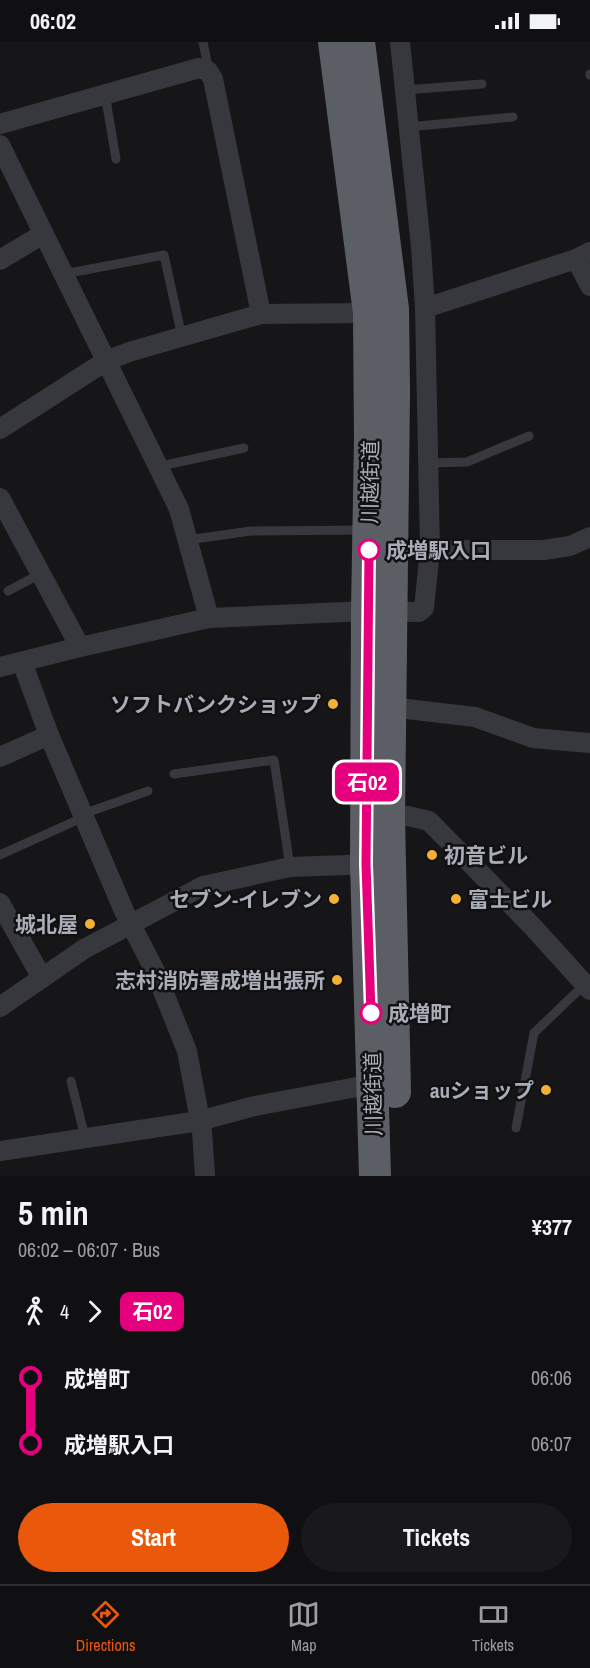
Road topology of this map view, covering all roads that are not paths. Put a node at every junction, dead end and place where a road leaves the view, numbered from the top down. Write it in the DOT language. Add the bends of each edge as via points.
graph roads {
  1 [pos="203,42"];
  2 [pos="334,42"];
  3 [pos="359,42"];
  4 [pos="400,42"];
  5 [pos="204,68"];
  6 [pos="483,84"];
  7 [pos="405,90"];
  8 [pos="105,94"];
  9 [pos="513,117"];
  10 [pos="0,124"];
  11 [pos="408,127"];
  12 [pos="0,145"];
  13 [pos="116,159"];
  14 [pos="43,234"];
  15 [pos="583,255"];
  16 [pos="0,260"];
  17 [pos="64,274"];
  18 [pos="590,286"];
  19 [pos="425,308"];
  20 [pos="369,313"];
  21 [pos="261,314"];
  22 [pos="182,337"];
  23 [pos="106,361"];
  24 [pos="0,429"];
  25 [pos="529,435"];
  26 [pos="244,448"];
  27 [pos="429,463"];
  28 [pos="160,468"];
  29 [pos="0,498"];
  30 [pos="369,530"];
  31 [pos="590,537"];
  32 [pos="187,540"];
  33 [pos="430,550"];
  34 [pos="40,574"];
  35 [pos="8,591"];
  36 [pos="379,611"];
  37 [pos="209,618"];
  38 [pos="80,646"];
  39 [pos="22,662"];
  40 [pos="0,667"];
  41 [pos="390,707"];
  42 [pos="49,735"];
  43 [pos="590,743"];
  44 [pos="0,757"];
  45 [pos="174,774"];
  46 [pos="148,791"];
  47 [pos="84,815"];
  48 [pos="389,818"];
  49 [pos="0,855"];
  50 [pos="378,864"];
  51 [pos="290,867"];
  52 [pos="0,903"];
  53 [pos="131,924"];
  54 [pos="42,978"];
  55 [pos="585,980"];
  56 [pos="0,1007"];
  57 [pos="71,1081"];
  58 [pos="373,1084"];
  59 [pos="200,1121"];
  60 [pos="516,1128"];
  61 [pos="85,1137"];
  62 [pos="0,1151"];
  63 [pos="205,1176"];
  64 [pos="375,1176"];
  65 [pos="397,1176"];
  1 -- 5 [label="lane" via="207,63"];
  2 -- 20 [label="highway, 川越街道"];
  3 -- 36 [label="highway, 川越街道" via="393,309 394,392"];
  4 -- 7 [label="street"];
  5 -- 8 [label="street"];
  5 -- 21 [label="street" via="213,79"];
  6 -- 7 [label="lane"];
  7 -- 11 [label="street"];
  8 -- 10 [label="street"];
  8 -- 13 [label="lane"];
  9 -- 11 [label="lane"];
  11 -- 19 [label="street"];
  12 -- 14 [label="street"];
  14 -- 16 [label="street"];
  14 -- 17 [label="street"];
  15 -- 18 [label="street"];
  15 -- 19 [label="street"];
  17 -- 22 [label="lane" via="164,255"];
  17 -- 23 [label="street"];
  19 -- 27 [label="street"];
  20 -- 21 [label="street"];
  20 -- 30 [label="highway, 川越街道"];
  21 -- 22 [label="street"];
  22 -- 23 [label="street"];
  23 -- 24 [label="street"];
  23 -- 28 [label="street"];
  25 -- 27 [label="lane" via="467,462"];
  26 -- 28 [label="lane"];
  27 -- 33 [label="street"];
  28 -- 32 [label="street" via="179,509"];
  29 -- 34 [label="street"];
  30 -- 32 [label="lane" via="251,531"];
  30 -- 36 [label="highway, 川越街道"];
  31 -- 33 [label="street" via="570,546 544,550"];
  32 -- 37 [label="street"];
  33 -- 36 [label="street" via="424,608 419,612"];
  34 -- 35 [label="lane"];
  34 -- 38 [label="street"];
  36 -- 37 [label="street"];
  36 -- 41 [label="highway, 川越街道"];
  36 -- 50 [label="highway, 川越街道"];
  37 -- 38 [label="street"];
  38 -- 39 [label="street"];
  39 -- 40 [label="street"];
  39 -- 42 [label="street"];
  41 -- 43 [label="street" via="475,717 533,738"];
  41 -- 48 [label="highway, 川越街道"];
  42 -- 44 [label="street"];
  42 -- 47 [label="street"];
  45 -- 51 [label="lane" via="274,760"];
  46 -- 47 [label="lane"];
  47 -- 49 [label="lane"];
  47 -- 53 [label="street"];
  48 -- 50 [label="highway, 川越街道"];
  48 -- 55 [label="street" via="408,816 429,821"];
  50 -- 51 [label="street"];
  50 -- 58 [label="highway, 川越街道"];
  50 -- 65 [label="highway, 川越街道"];
  51 -- 53 [label="street" via="203,886"];
  52 -- 54 [label="street"];
  53 -- 54 [label="street" via="84,949"];
  53 -- 59 [label="street" via="188,1051"];
  54 -- 56 [label="street"];
  55 -- 60 [label="lane" via="534,1033"];
  57 -- 61 [label="lane"];
  58 -- 59 [label="street" via="255,1106"];
  58 -- 64 [label="highway, 川越街道"];
  59 -- 61 [label="street"];
  59 -- 63 [label="street"];
  61 -- 62 [label="street"];
}
